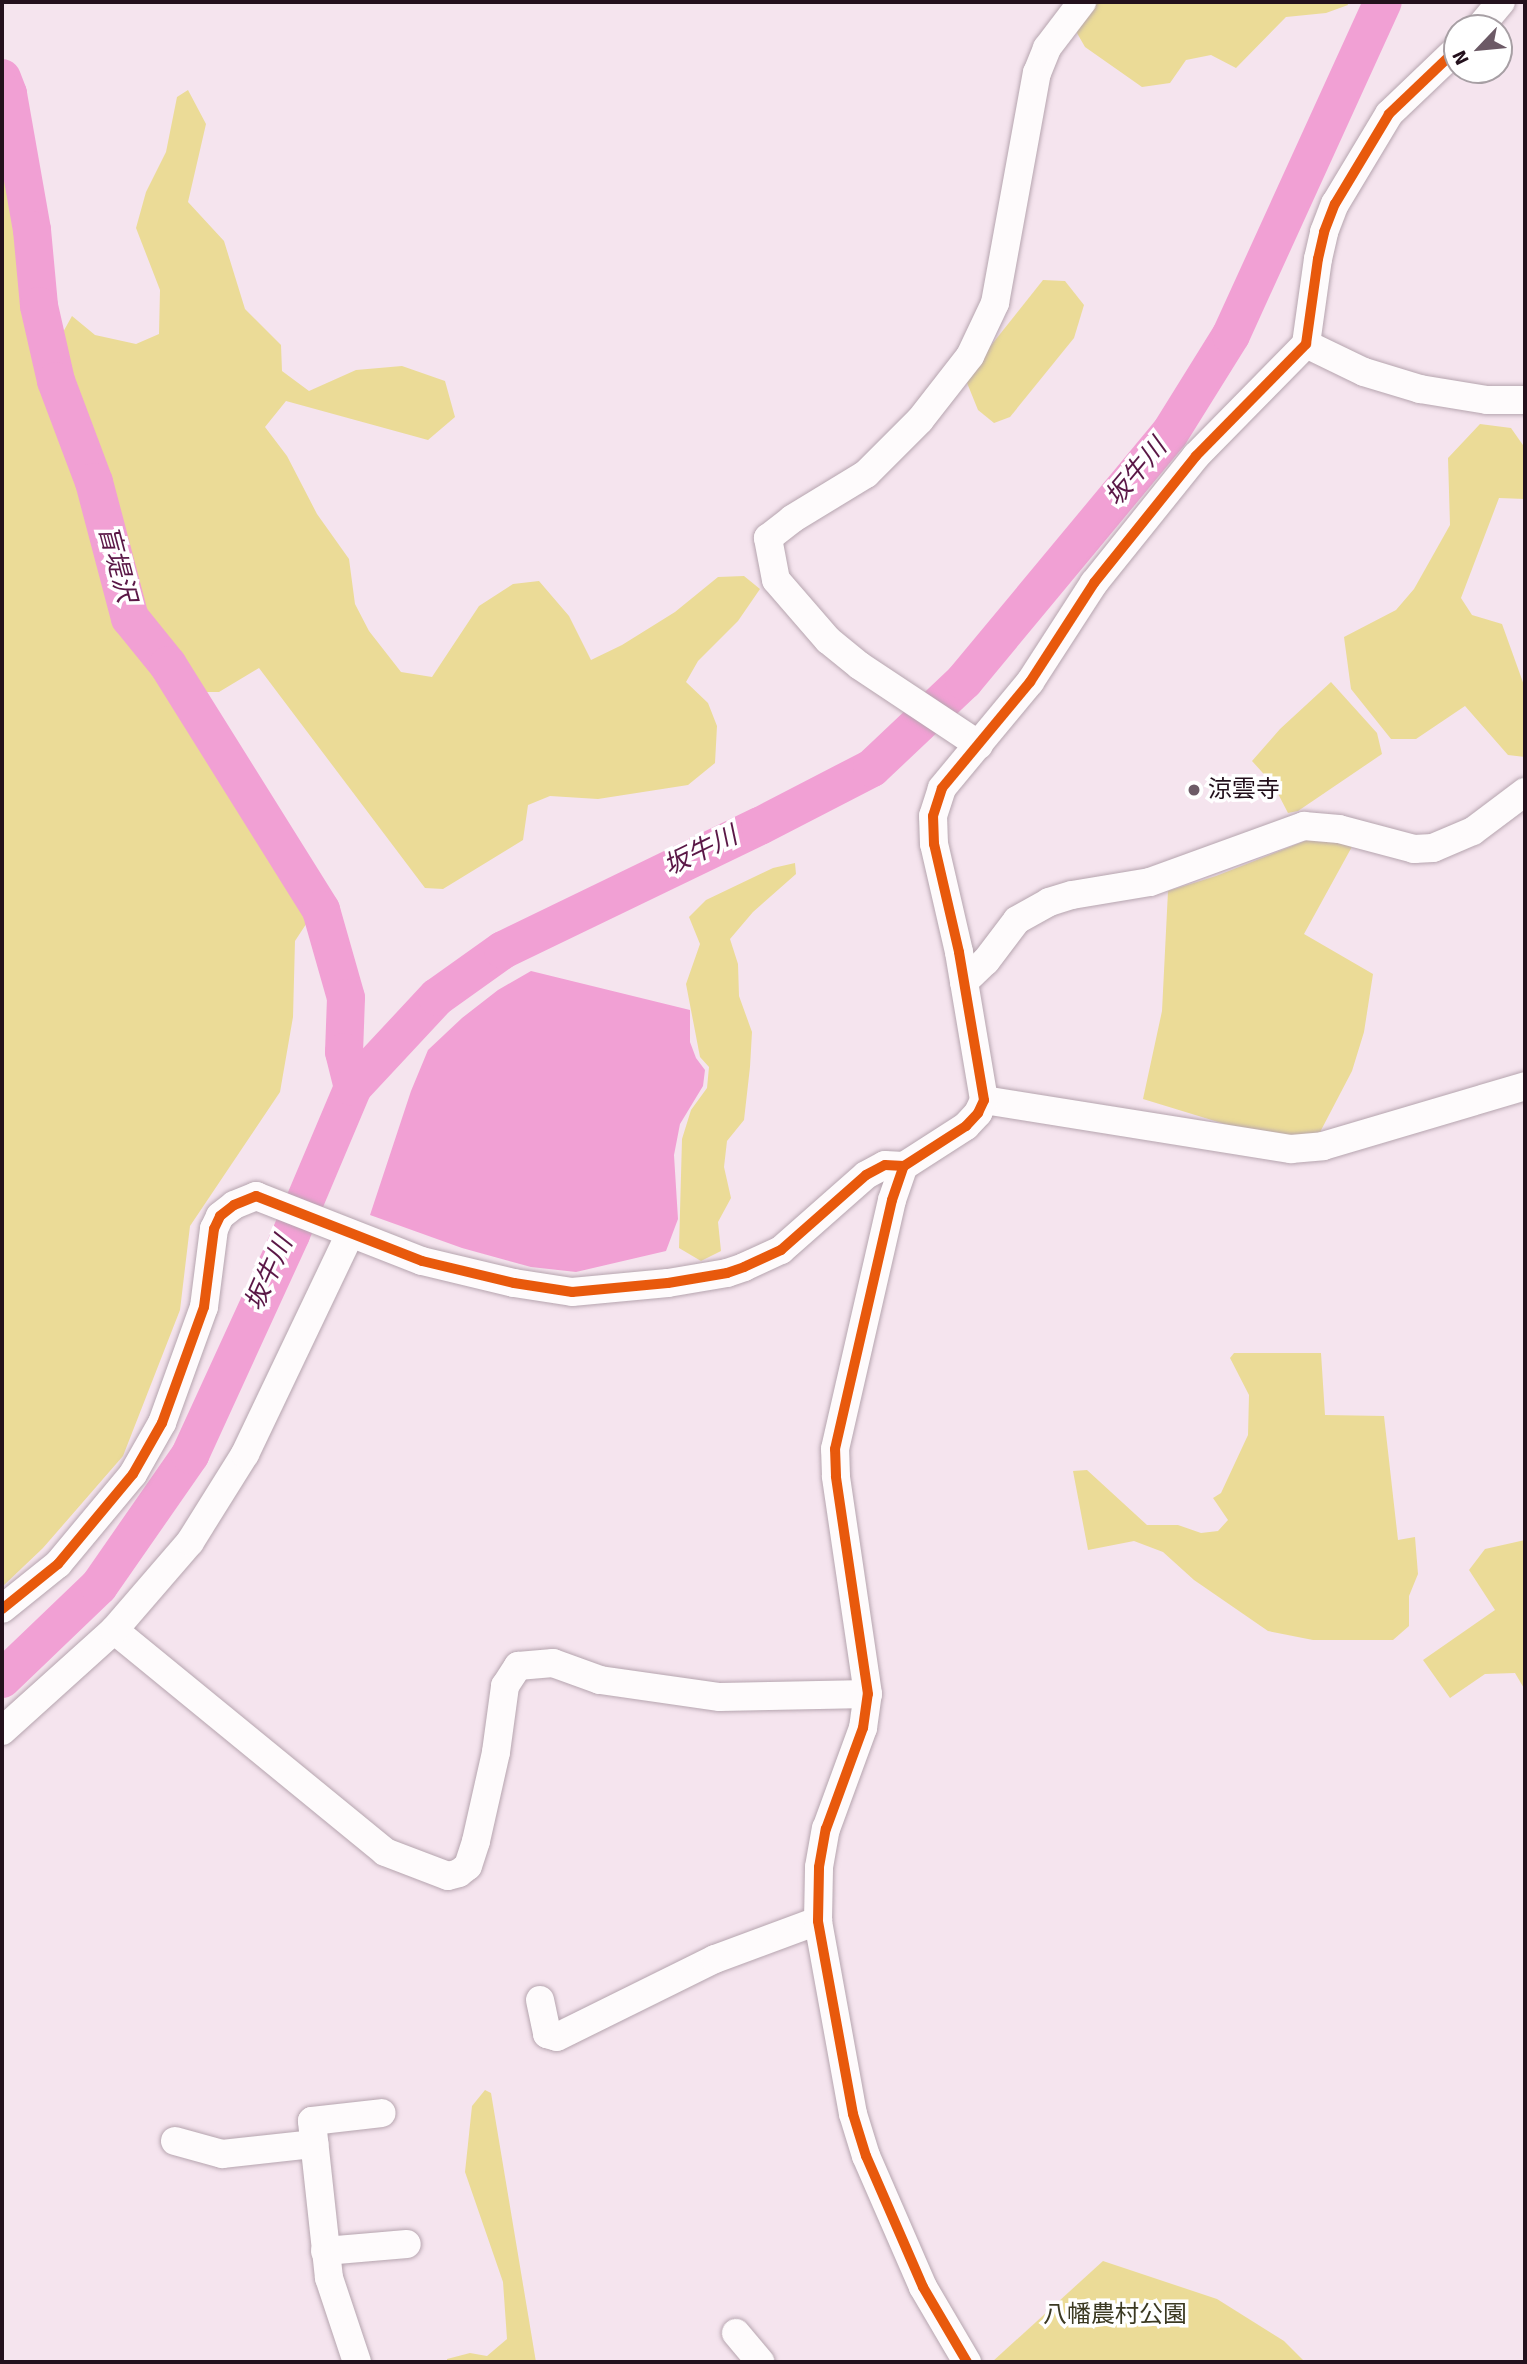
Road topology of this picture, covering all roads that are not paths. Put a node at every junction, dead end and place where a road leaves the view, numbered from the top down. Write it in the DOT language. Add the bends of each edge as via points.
graph roads {
  1 [pos="1082,2"];
  2 [pos="1443,62"];
  3 [pos="1306,344"];
  4 [pos="1525,400"];
  5 [pos="979,746"];
  6 [pos="1525,792"];
  7 [pos="964,982"];
  8 [pos="1525,1086"];
  9 [pos="984,1100"];
  10 [pos="904,1166"];
  11 [pos="337,1228"];
  12 [pos="2,1609"];
  13 [pos="114,1630"];
  14 [pos="868,1694"];
  15 [pos="2,1731"];
  16 [pos="818,1921"];
  17 [pos="540,2000"];
  18 [pos="382,2113"];
  19 [pos="175,2141"];
  20 [pos="314,2144"];
  21 [pos="407,2244"];
  22 [pos="325,2252"];
  23 [pos="736,2333"];
  24 [pos="357,2362"];
  25 [pos="761,2362"];
  26 [pos="967,2362"];
  1 -- 5 [label="street" via="1047,48 1037,73 995,303 970,356 920,420 866,474 768,538 776,580 828,640"];
  2 -- 3 [label="street" via="1389,114 1335,204 1321,245"];
  3 -- 4 [label="street" via="1364,372 1420,389 1487,400"];
  3 -- 5 [label="street" via="1195,456 1094,583 1030,682"];
  5 -- 7 [label="street" via="942,788 933,816 934,844"];
  6 -- 7 [label="street" via="1473,831 1433,848 1413,849 1339,829 1304,826 1150,882 1049,902 1017,920"];
  7 -- 9 [label="street"];
  8 -- 9 [label="street" via="1323,1146 1291,1149"];
  9 -- 10 [label="street" via="966,1126"];
  10 -- 11 [label="street" via="886,1165 866,1175 781,1250 727,1273 668,1283 572,1292 514,1283 422,1261"];
  10 -- 14 [label="street" via="892,1200 835,1449"];
  11 -- 12 [label="street" via="256,1196 220,1216 209,1247 204,1307 156,1433 133,1474 58,1564"];
  11 -- 13 [label="street" via="245,1454 190,1542"];
  13 -- 14 [label="street" via="385,1852 448,1876 468,1866 477,1841 505,1686 518,1666 553,1664 600,1679 720,1696"];
  13 -- 15 [label="street"];
  14 -- 16 [label="street" via="863,1728 826,1829 819,1867"];
  16 -- 17 [label="street" via="715,1959 557,2037 547,2034"];
  16 -- 26 [label="street" via="851,2101 866,2156 923,2287"];
  18 -- 20 [label="street" via="312,2121"];
  19 -- 20 [label="street" via="222,2154"];
  20 -- 22 [label="street"];
  21 -- 22 [label="street"];
  22 -- 24 [label="street" via="332,2289"];
  23 -- 25 [label="street"];
}
